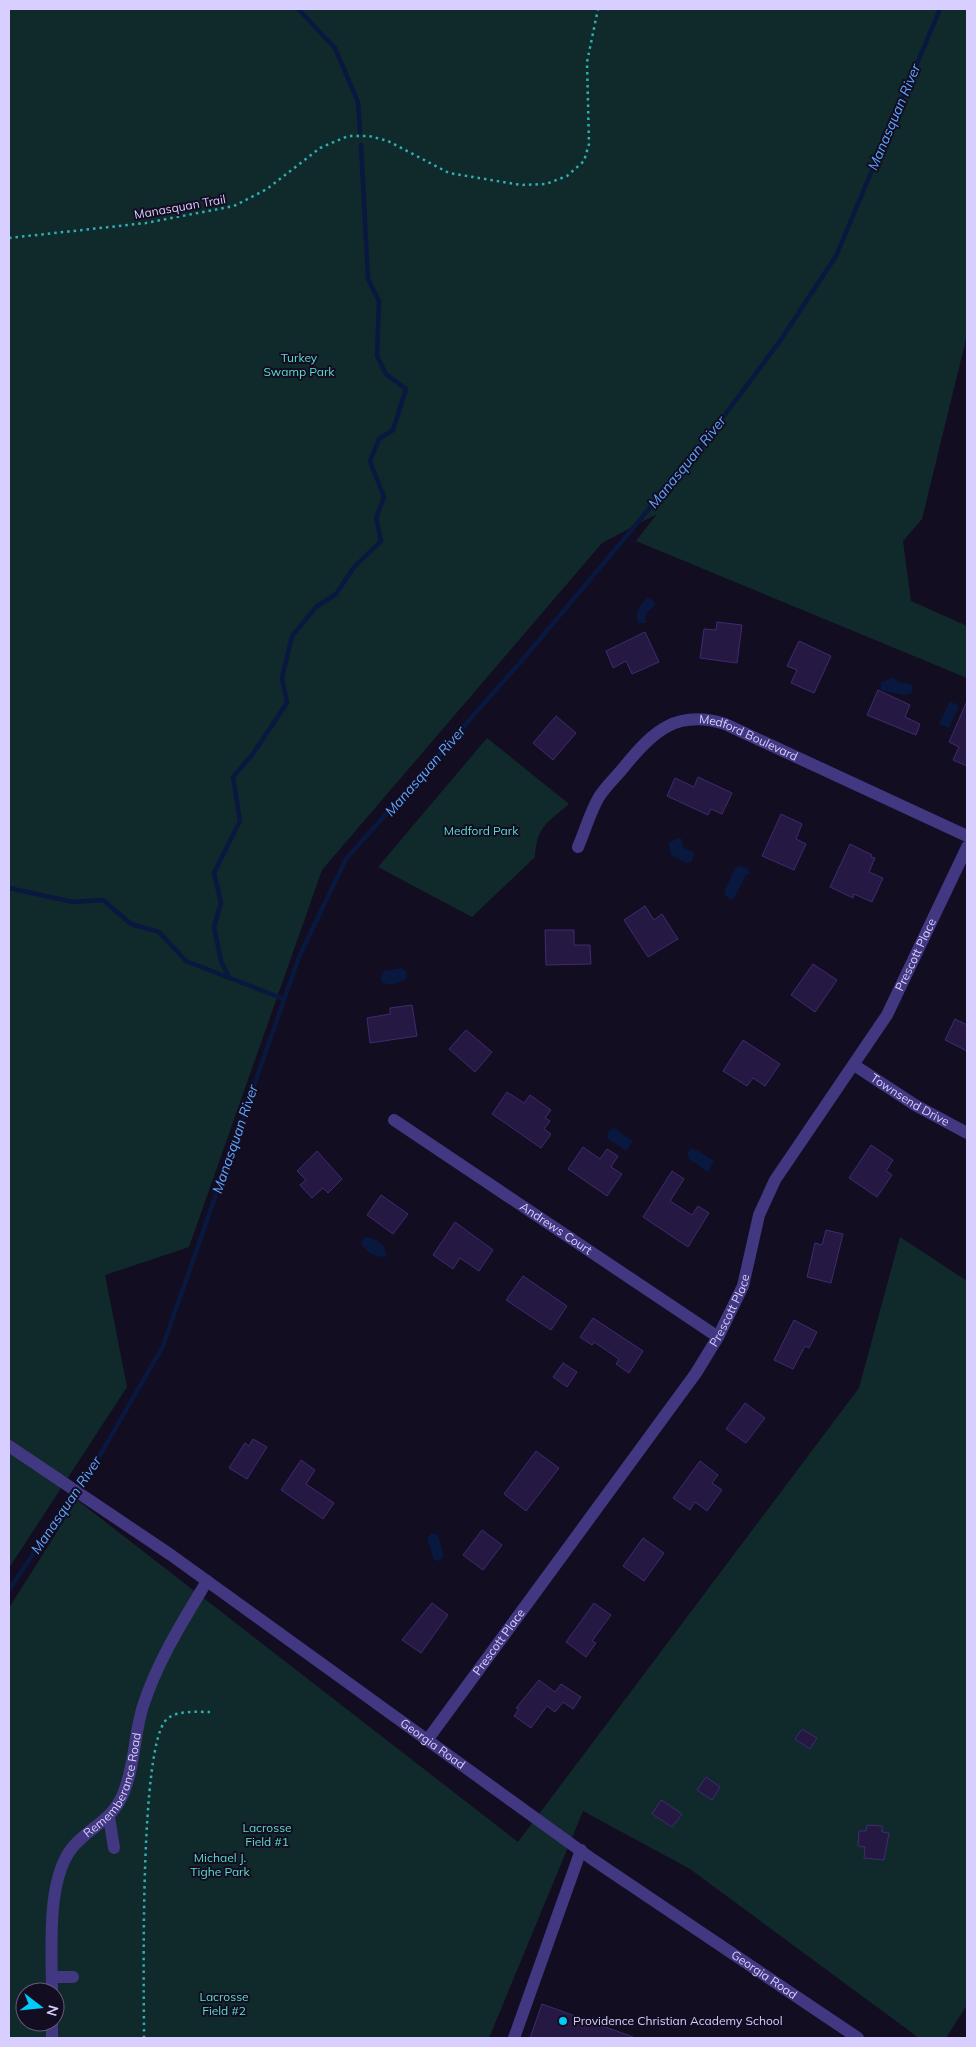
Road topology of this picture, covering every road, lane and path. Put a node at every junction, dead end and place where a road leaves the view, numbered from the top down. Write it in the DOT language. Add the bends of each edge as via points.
graph roads {
  1 [pos="598,9"];
  2 [pos="9,238"];
  3 [pos="967,836"];
  4 [pos="578,847"];
  5 [pos="967,847"];
  6 [pos="854,1064"];
  7 [pos="394,1120"];
  8 [pos="967,1133"];
  9 [pos="718,1337"];
  10 [pos="9,1446"];
  11 [pos="207,1581"];
  12 [pos="211,1712"];
  13 [pos="428,1739"];
  14 [pos="109,1817"];
  15 [pos="114,1848"];
  16 [pos="581,1850"];
  17 [pos="52,1977"];
  18 [pos="73,1978"];
  19 [pos="52,1982"];
  20 [pos="144,2038"];
  21 [pos="514,2038"];
  22 [pos="858,2038"];
  1 -- 2 [label="path, Manasquan Trail" via="586,62 589,144 584,161 567,176 546,184 521,184 449,173 388,141 348,136 320,148 267,190 234,206 146,222"];
  3 -- 4 [label="street, Medford Boulevard" via="725,724 689,719 664,727 651,736 627,763 599,797"];
  5 -- 6 [label="street, Prescott Place" via="896,999"];
  6 -- 8 [label="street, Townsend Drive" via="915,1105"];
  6 -- 9 [label="street, Prescott Place" via="775,1180 764,1202 743,1286"];
  7 -- 9 [label="street, Andrews Court"];
  9 -- 13 [label="street, Prescott Place" via="696,1373"];
  10 -- 11 [label="street, Georgia Road"];
  11 -- 13 [label="street, Georgia Road"];
  11 -- 14 [label="street, Rememberance Road" via="157,1670 141,1714 124,1793"];
  12 -- 20 [label="path" via="174,1715 166,1719 157,1740 145,1830"];
  13 -- 16 [label="street, Georgia Road"];
  14 -- 15 [label="street"];
  14 -- 17 [label="street, Rememberance Road" via="85,1834 61,1866 55,1885"];
  16 -- 21 [label="street"];
  16 -- 22 [label="street, Georgia Road"];
  17 -- 18 [label="street"];
  17 -- 19 [label="street, Rememberance Road"];
}
